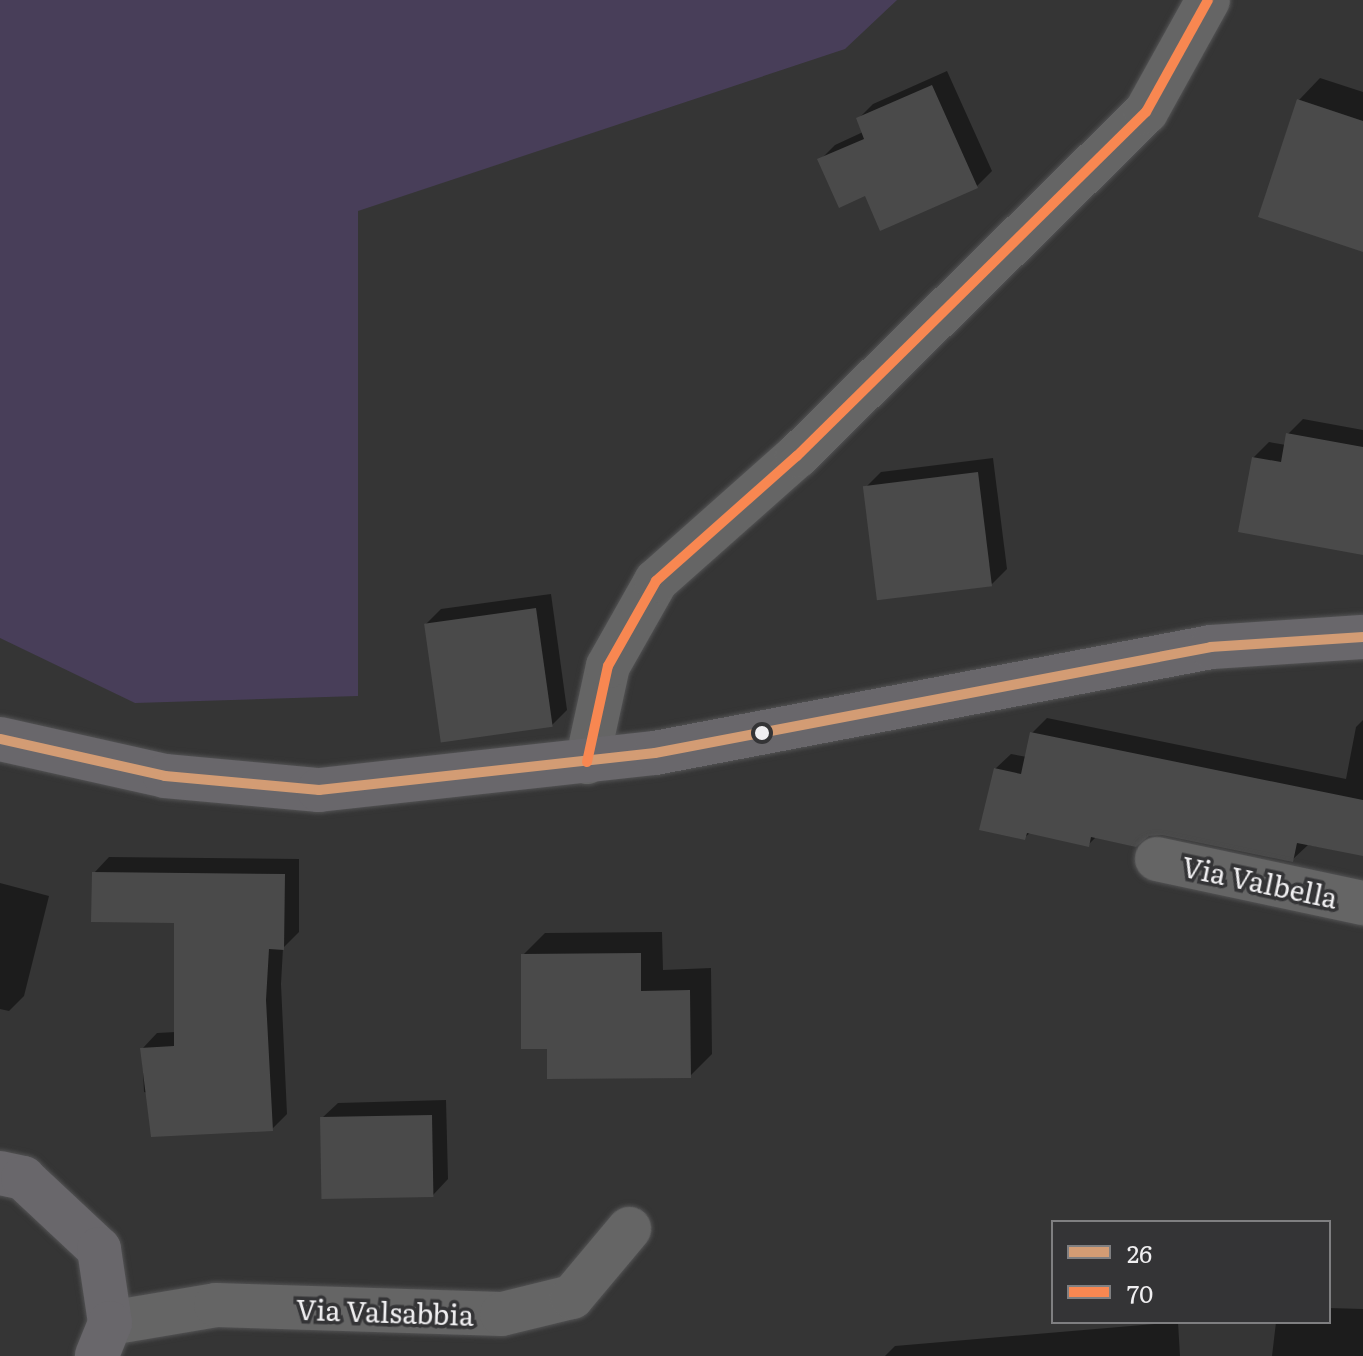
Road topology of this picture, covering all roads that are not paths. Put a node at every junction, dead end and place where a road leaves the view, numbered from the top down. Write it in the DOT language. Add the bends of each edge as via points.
graph roads {
  1 [pos="1208,0"];
  2 [pos="1363,637"];
  3 [pos="0,739"];
  4 [pos="587,762"];
  5 [pos="1157,859"];
  6 [pos="1363,903"];
  7 [pos="0,1173"];
  8 [pos="629,1229"];
  9 [pos="103,1339"];
  1 -- 4 [label="street" via="1146,112 797,456 656,581 608,666"];
  2 -- 4 [label="main road" via="1211,647"];
  3 -- 4 [label="main road" via="165,776 319,790"];
  5 -- 6 [label="street, Via Valbella"];
  7 -- 9 [label="main road, Via Valsabbia" via="23,1178 99,1249"];
  8 -- 9 [label="street, Via Valsabbia" via="572,1297 502,1314 216,1305"];
}
